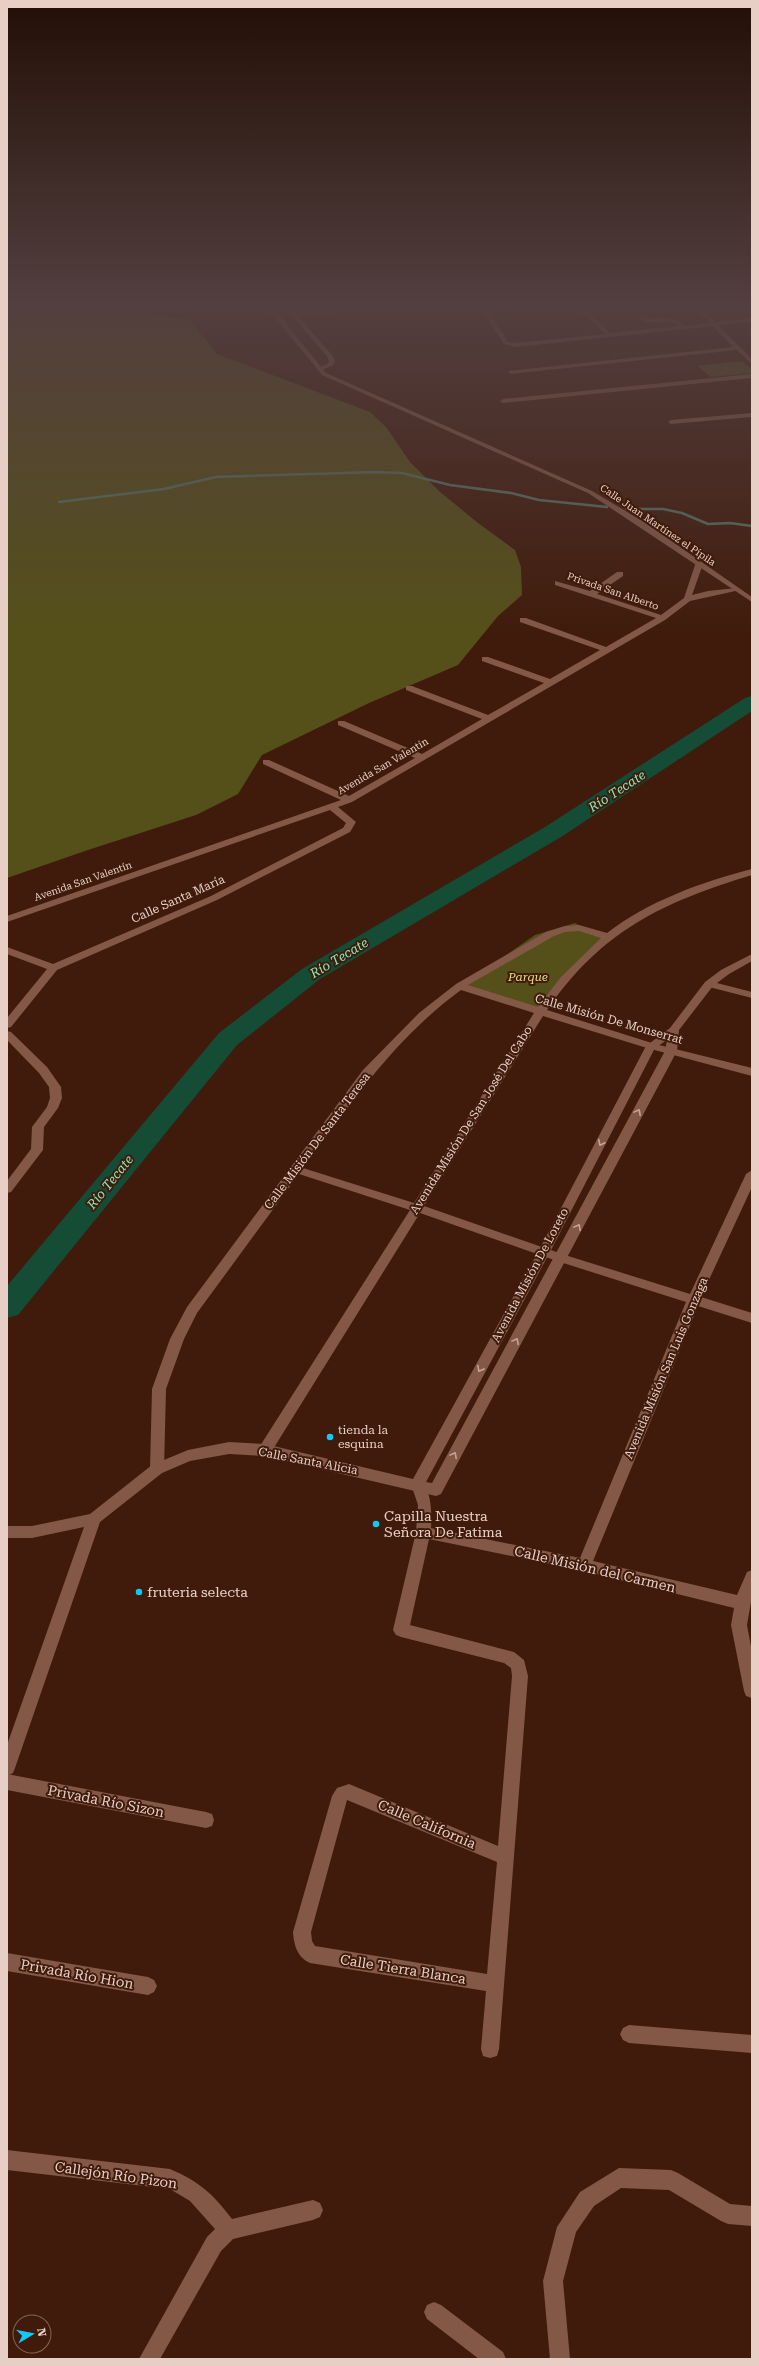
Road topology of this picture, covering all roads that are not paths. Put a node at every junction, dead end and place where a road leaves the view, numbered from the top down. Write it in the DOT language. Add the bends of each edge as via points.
graph roads {
  1 [pos="417,415"];
  2 [pos="747,415"];
  3 [pos="671,422"];
  4 [pos="700,564"];
  5 [pos="620,574"];
  6 [pos="558,583"];
  7 [pos="736,590"];
  8 [pos="591,594"];
  9 [pos="687,599"];
  10 [pos="752,600"];
  11 [pos="662,618"];
  12 [pos="523,620"];
  13 [pos="607,650"];
  14 [pos="485,659"];
  15 [pos="550,682"];
  16 [pos="409,688"];
  17 [pos="487,718"];
  18 [pos="341,723"];
  19 [pos="421,757"];
  20 [pos="266,762"];
  21 [pos="349,800"];
  22 [pos="333,807"];
  23 [pos="752,872"];
  24 [pos="7,919"];
  25 [pos="608,937"];
  26 [pos="7,950"];
  27 [pos="752,957"];
  28 [pos="54,968"];
  29 [pos="709,984"];
  30 [pos="460,986"];
  31 [pos="752,995"];
  32 [pos="540,1013"];
  33 [pos="7,1025"];
  34 [pos="674,1030"];
  35 [pos="7,1034"];
  36 [pos="651,1046"];
  37 [pos="671,1051"];
  38 [pos="752,1072"];
  39 [pos="295,1169"];
  40 [pos="752,1174"];
  41 [pos="7,1189"];
  42 [pos="417,1208"];
  43 [pos="544,1252"];
  44 [pos="561,1258"];
  45 [pos="694,1299"];
  46 [pos="752,1318"];
  47 [pos="265,1450"];
  48 [pos="157,1469"];
  49 [pos="418,1484"];
  50 [pos="436,1490"];
  51 [pos="425,1505"];
  52 [pos="94,1519"];
  53 [pos="7,1532"];
  54 [pos="423,1532"];
  55 [pos="584,1564"];
  56 [pos="752,1576"];
  57 [pos="742,1603"];
  58 [pos="752,1688"];
  59 [pos="7,1768"];
  60 [pos="7,1782"];
  61 [pos="206,1820"];
  62 [pos="504,1857"];
  63 [pos="310,1954"];
  64 [pos="7,1962"];
  65 [pos="495,1984"];
  66 [pos="148,1986"];
  67 [pos="629,2034"];
  68 [pos="752,2044"];
  69 [pos="490,2049"];
  70 [pos="7,2160"];
  71 [pos="313,2210"];
  72 [pos="752,2216"];
  73 [pos="228,2230"];
  74 [pos="434,2312"];
  75 [pos="149,2359"];
  76 [pos="496,2359"];
  77 [pos="560,2359"];
  1 -- 4 [label="street, Calle Juan Martínez el Pípila" via="590,492"];
  2 -- 3 [label="street"];
  4 -- 7 [label="street, Calle Juan Martínez el Pípila"];
  4 -- 9 [label="street"];
  5 -- 8 [label="street"];
  6 -- 8 [label="street, Privada San Alberto"];
  7 -- 9 [label="street" via="708,593"];
  7 -- 10 [label="street, Calle Juan Martínez el Pípila"];
  8 -- 11 [label="street, Privada San Alberto"];
  9 -- 11 [label="street, Avenida San Valentín"];
  11 -- 13 [label="street, Avenida San Valentín"];
  12 -- 13 [label="street"];
  13 -- 15 [label="street, Avenida San Valentín"];
  14 -- 15 [label="street"];
  15 -- 17 [label="street, Avenida San Valentín"];
  16 -- 17 [label="street"];
  17 -- 19 [label="street, Avenida San Valentín"];
  18 -- 19 [label="street"];
  19 -- 21 [label="street, Avenida San Valentín"];
  20 -- 21 [label="street"];
  21 -- 22 [label="street, Avenida San Valentín"];
  22 -- 24 [label="street, Avenida San Valentín"];
  22 -- 28 [label="street, Calle Santa María" via="351,822 347,830 214,898"];
  23 -- 25 [label="street, Avenida Misión De San José Del Cabo" via="676,897"];
  25 -- 30 [label="street, Calle Misión De Santa Teresa" via="578,927 563,929"];
  25 -- 32 [label="street, Avenida Misión De San José Del Cabo" via="576,966"];
  26 -- 28 [label="street"];
  27 -- 29 [label="street"];
  28 -- 33 [label="street, Calle Santa María"];
  29 -- 31 [label="street"];
  29 -- 34 [label="street"];
  30 -- 32 [label="street, Calle Misión De Monserrat"];
  30 -- 39 [label="street, Calle Misión De Santa Teresa" via="418,1019 391,1045"];
  32 -- 36 [label="street, Calle Misión De Monserrat"];
  32 -- 42 [label="street, Avenida Misión De San José Del Cabo" via="530,1025"];
  34 -- 36 [label="street"];
  34 -- 37 [label="street, Avenida Misión De Loreto"];
  35 -- 41 [label="street" via="43,1070 55,1087 56,1098 38,1127 37,1150"];
  36 -- 37 [label="street, Calle Misión De Monserrat"];
  36 -- 43 [label="street, Avenida Misión De Loreto, one-way"];
  37 -- 38 [label="street, Calle Misión De Monserrat"];
  44 -- 37 [label="street, Avenida Misión De Loreto, one-way"];
  39 -- 42 [label="street"];
  39 -- 48 [label="street, Calle Misión De Santa Teresa" via="192,1310 177,1339 159,1389"];
  40 -- 45 [label="street, Avenida Misión San Luis Gonzaga"];
  42 -- 43 [label="street"];
  42 -- 47 [label="street, Avenida Misión De San José Del Cabo"];
  43 -- 44 [label="street"];
  43 -- 49 [label="street, Avenida Misión De Loreto, one-way"];
  44 -- 45 [label="street"];
  50 -- 44 [label="street, Avenida Misión De Loreto, one-way"];
  45 -- 46 [label="street"];
  45 -- 55 [label="street, Avenida Misión San Luis Gonzaga"];
  47 -- 48 [label="street, Calle Santa Alicia" via="229,1448 207,1451"];
  47 -- 49 [label="street, Calle Santa Alicia"];
  48 -- 52 [label="street, Calle Santa Alicia"];
  49 -- 50 [label="street, Calle Santa Alicia"];
  49 -- 51 [label="street"];
  50 -- 51 [label="street, Avenida Misión De Loreto"];
  51 -- 54 [label="street"];
  52 -- 53 [label="street, Calle Santa Alicia" via="32,1532"];
  52 -- 59 [label="street"];
  54 -- 55 [label="street, Calle Misión del Carmen"];
  54 -- 62 [label="street" via="401,1630 509,1657 518,1665 520,1676"];
  55 -- 57 [label="street, Calle Misión del Carmen"];
  56 -- 57 [label="street"];
  57 -- 58 [label="street" via="739,1625"];
  60 -- 61 [label="street, Privada Río Sizon"];
  62 -- 63 [label="street, Calle California" via="349,1792 343,1792 302,1932 303,1944"];
  62 -- 65 [label="street"];
  63 -- 65 [label="street, Calle Tierra Blanca"];
  64 -- 66 [label="street, Privada Río Hion"];
  65 -- 69 [label="street"];
  67 -- 68 [label="street"];
  70 -- 73 [label="street, Callejón Río Pizon" via="170,2179 202,2196"];
  71 -- 73 [label="street"];
  72 -- 77 [label="street" via="728,2214 671,2180 619,2178 587,2200 567,2226 553,2281"];
  73 -- 75 [label="street" via="214,2244"];
  74 -- 76 [label="street"];
}
